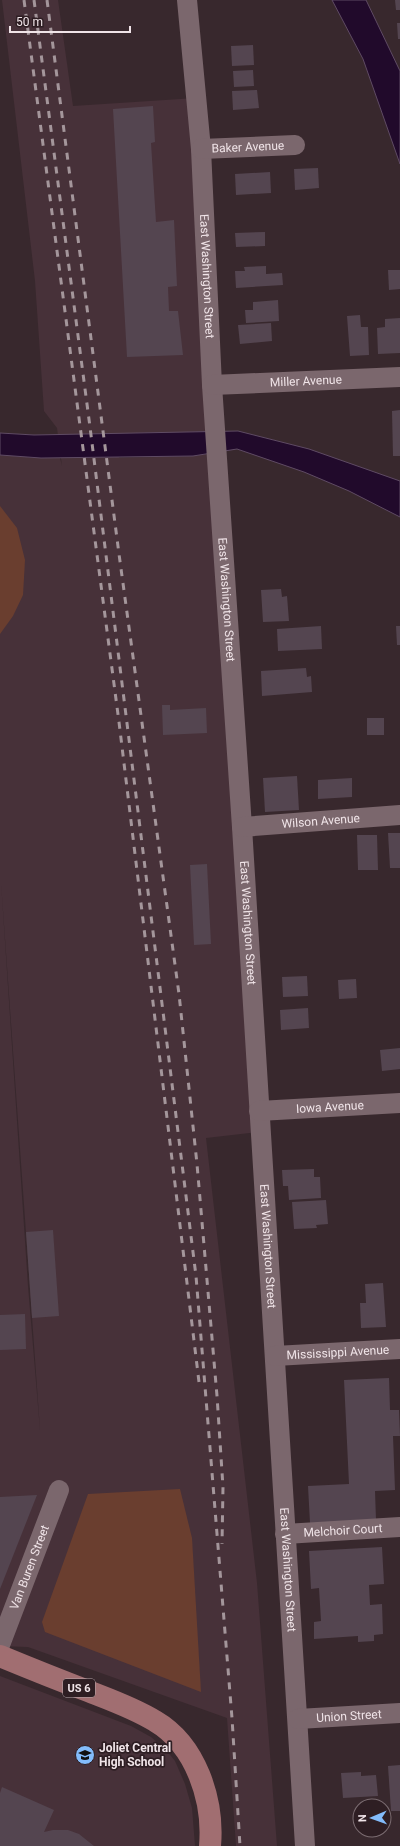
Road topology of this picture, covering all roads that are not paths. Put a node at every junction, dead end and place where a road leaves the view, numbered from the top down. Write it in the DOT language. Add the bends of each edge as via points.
graph roads {
  1 [pos="187,0"];
  2 [pos="295,145"];
  3 [pos="201,149"];
  4 [pos="400,377"];
  5 [pos="212,385"];
  6 [pos="400,815"];
  7 [pos="242,826"];
  8 [pos="400,1103"];
  9 [pos="259,1111"];
  10 [pos="400,1349"];
  11 [pos="275,1356"];
  12 [pos="59,1490"];
  13 [pos="400,1527"];
  14 [pos="285,1534"];
  15 [pos="0,1645"];
  16 [pos="0,1656"];
  17 [pos="400,1713"];
  18 [pos="298,1719"];
  19 [pos="210,1846"];
  20 [pos="305,1846"];
  1 -- 3 [label="street, East Washington Street"];
  2 -- 3 [label="street, Baker Avenue"];
  3 -- 5 [label="street, East Washington Street"];
  4 -- 5 [label="street, Miller Avenue"];
  5 -- 7 [label="street, East Washington Street"];
  6 -- 7 [label="street, Wilson Avenue"];
  7 -- 9 [label="street, East Washington Street"];
  8 -- 9 [label="street, Iowa Avenue"];
  9 -- 11 [label="street, East Washington Street"];
  10 -- 11 [label="street, Mississippi Avenue"];
  11 -- 14 [label="street, East Washington Street"];
  12 -- 15 [label="street, Van Buren Street"];
  13 -- 14 [label="street, Melchoir Court"];
  14 -- 18 [label="street, East Washington Street"];
  16 -- 19 [label="main road, US 6" via="139,1711 157,1721 175,1737 199,1774 208,1804"];
  17 -- 18 [label="street, Union Street"];
  18 -- 20 [label="street, East Washington Street"];
}
